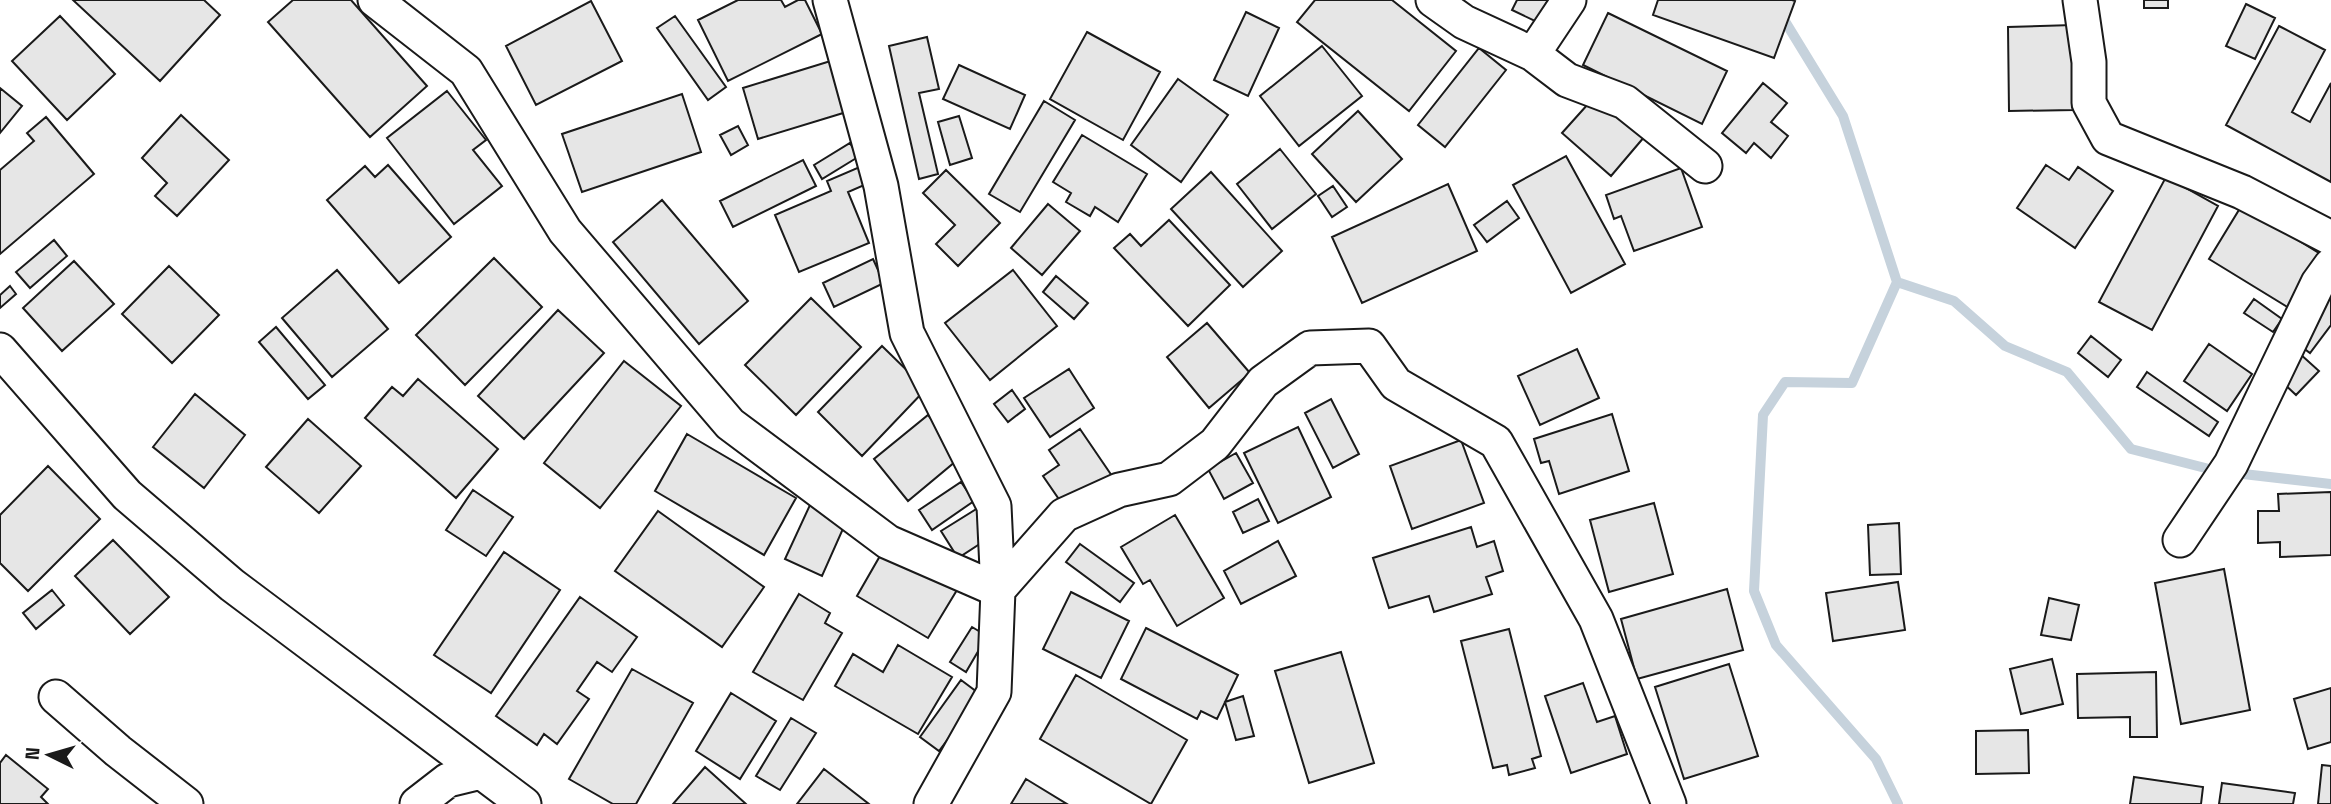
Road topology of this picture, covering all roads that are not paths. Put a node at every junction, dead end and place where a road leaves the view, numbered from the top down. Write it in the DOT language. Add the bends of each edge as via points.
graph roads {
  1 [pos="375,0"];
  2 [pos="830,0"];
  3 [pos="1433,0"];
  4 [pos="1569,0"];
  5 [pos="2080,0"];
  6 [pos="1534,54"];
  7 [pos="1704,166"];
  8 [pos="2331,238"];
  9 [pos="2331,265"];
  10 [pos="0,350"];
  11 [pos="2180,540"];
  12 [pos="998,590"];
  13 [pos="56,697"];
  14 [pos="481,772"];
  15 [pos="186,804"];
  16 [pos="417,804"];
  17 [pos="524,804"];
  18 [pos="930,804"];
  19 [pos="1669,804"];
  1 -- 12 [label="street" via="466,71 565,231 730,424 888,542"];
  2 -- 12 [label="street" via="881,186 907,333 993,506"];
  3 -- 6 [label="street" via="1464,22"];
  4 -- 6 [label="street"];
  5 -- 8 [label="street" via="2089,62 2089,103 2108,138 2242,192"];
  6 -- 7 [label="street" via="1566,80 1625,103"];
  9 -- 11 [label="street" via="2318,283 2231,464"];
  10 -- 14 [label="street" via="127,495 232,585"];
  12 -- 18 [label="street" via="994,692"];
  12 -- 19 [label="street" via="1064,515 1118,490 1169,479 1214,444 1263,382 1310,348 1369,346 1396,384 1496,442 1595,620"];
  13 -- 15 [label="street"];
  14 -- 16 [label="street" via="449,780"];
  14 -- 17 [label="street"];
}
